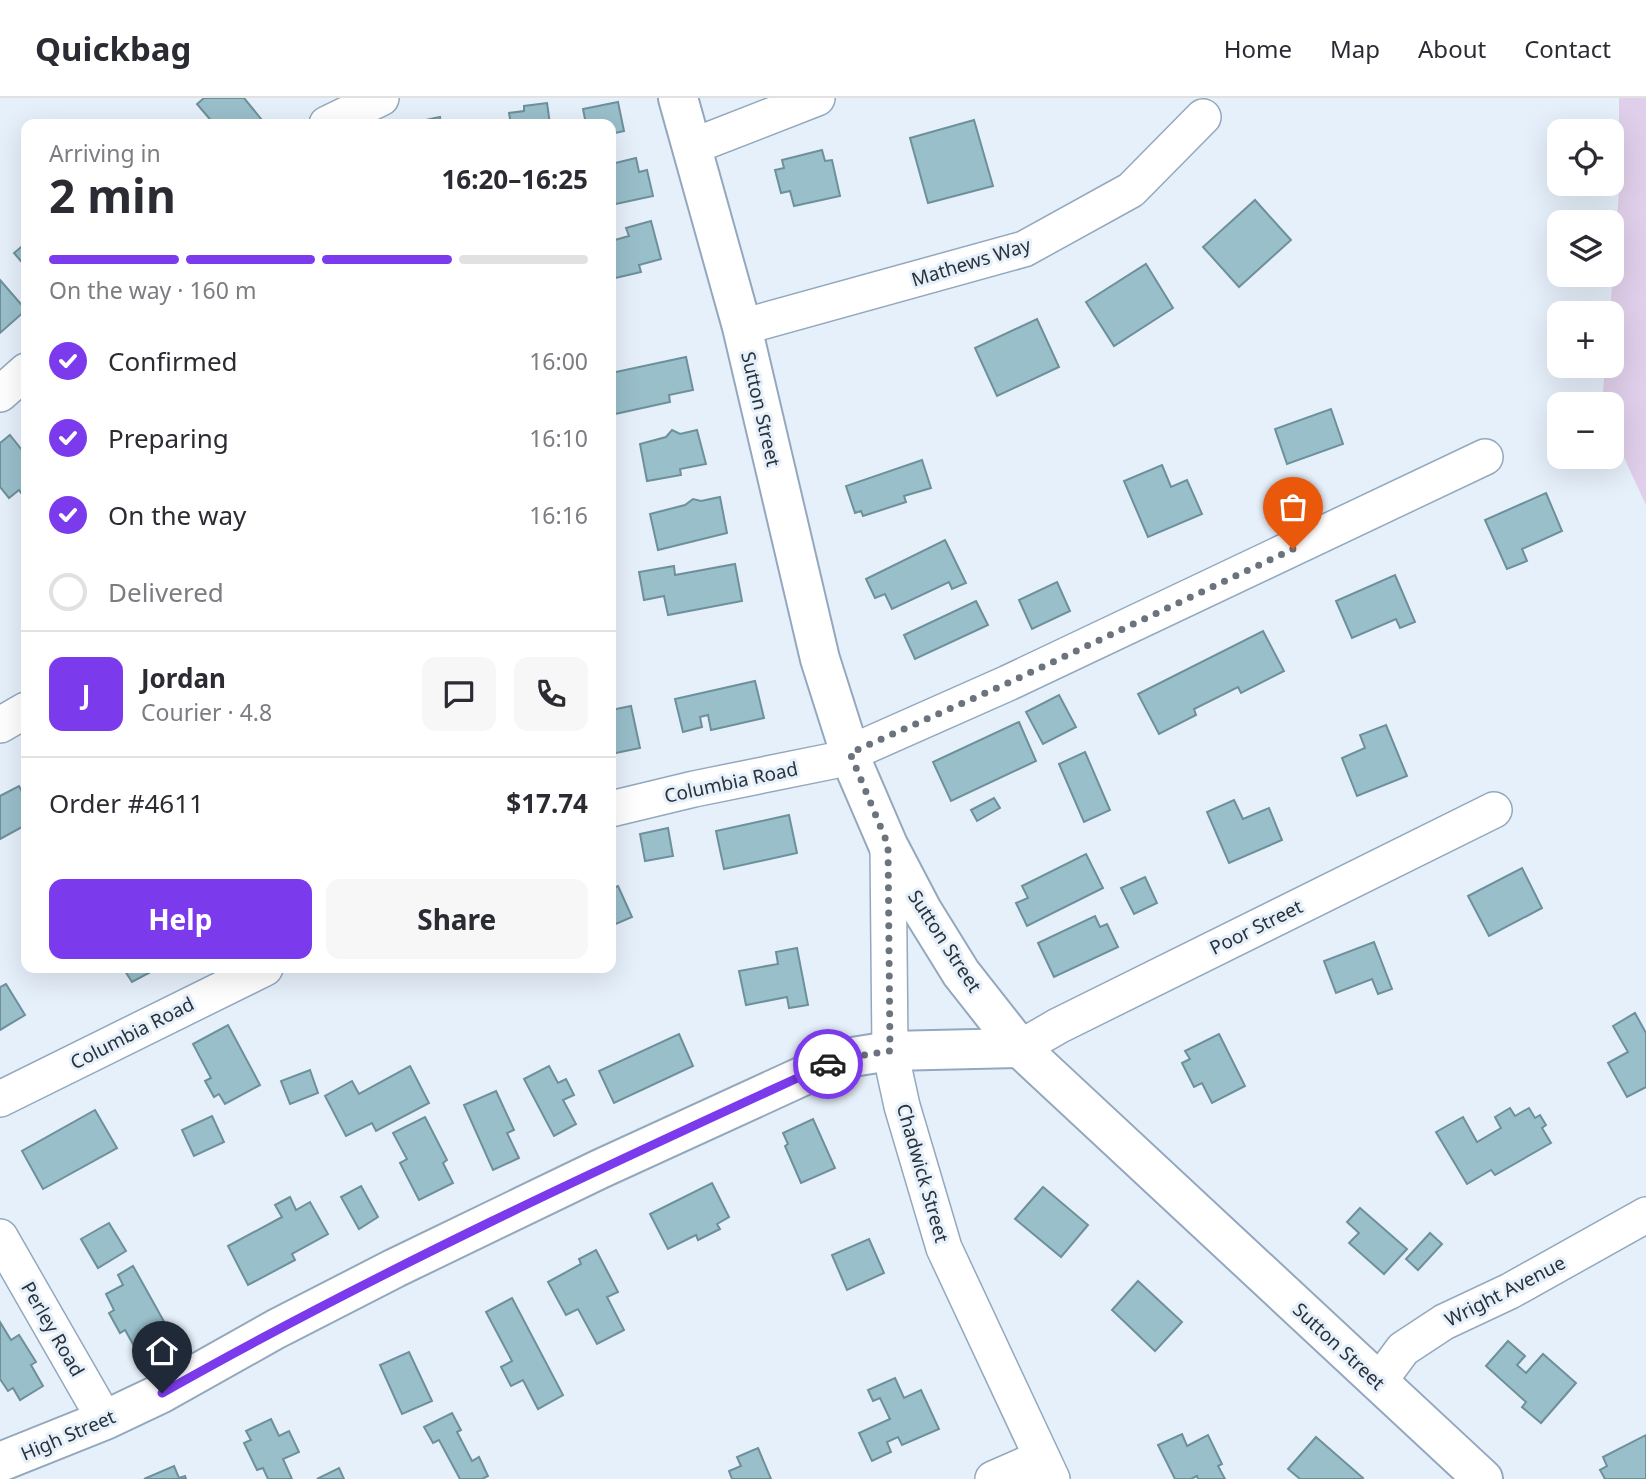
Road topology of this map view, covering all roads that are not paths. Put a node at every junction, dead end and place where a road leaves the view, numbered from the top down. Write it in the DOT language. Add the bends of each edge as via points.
graph roads {
  1 [pos="381,98"];
  2 [pos="678,98"];
  3 [pos="817,98"];
  4 [pos="1203,117"];
  5 [pos="339,119"];
  6 [pos="691,147"];
  7 [pos="742,327"];
  8 [pos="21,375"];
  9 [pos="0,394"];
  10 [pos="1485,457"];
  11 [pos="21,713"];
  12 [pos="0,725"];
  13 [pos="850,753"];
  14 [pos="616,808"];
  15 [pos="1494,810"];
  16 [pos="888,845"];
  17 [pos="255,973"];
  18 [pos="1020,1048"];
  19 [pos="890,1051"];
  20 [pos="0,1099"];
  21 [pos="1646,1215"];
  22 [pos="0,1237"];
  23 [pos="1378,1383"];
  24 [pos="105,1420"];
  25 [pos="0,1462"];
  26 [pos="1046,1468"];
  27 [pos="993,1479"];
  28 [pos="1483,1479"];
  1 -- 5 [label="street"];
  2 -- 6 [label="main road, Sutton Street"];
  3 -- 6 [label="street"];
  4 -- 7 [label="street, Mathews Way" via="1131,190 1024,250"];
  6 -- 7 [label="main road, Sutton Street"];
  7 -- 13 [label="main road, Sutton Street" via="820,659"];
  8 -- 9 [label="street"];
  10 -- 13 [label="street, Columbia Road" via="1033,672"];
  11 -- 12 [label="street"];
  13 -- 14 [label="street, Columbia Road" via="832,761"];
  13 -- 16 [label="main road, Sutton Street"];
  15 -- 18 [label="street, Poor Street"];
  16 -- 18 [label="main road, Sutton Street" via="961,973"];
  16 -- 19 [label="street, Chadwick Street"];
  17 -- 20 [label="street, Columbia Road"];
  18 -- 19 [label="main road, High Street"];
  18 -- 23 [label="main road, Sutton Street"];
  19 -- 24 [label="main road, High Street" via="840,1059 600,1169 395,1268"];
  19 -- 26 [label="street, Chadwick Street" via="944,1248"];
  21 -- 23 [label="street, Wright Avenue" via="1444,1322 1403,1349"];
  22 -- 24 [label="street, Perley Road"];
  23 -- 28 [label="main road, Sutton Street"];
  24 -- 25 [label="main road, High Street"];
  26 -- 27 [label="street"];
}
